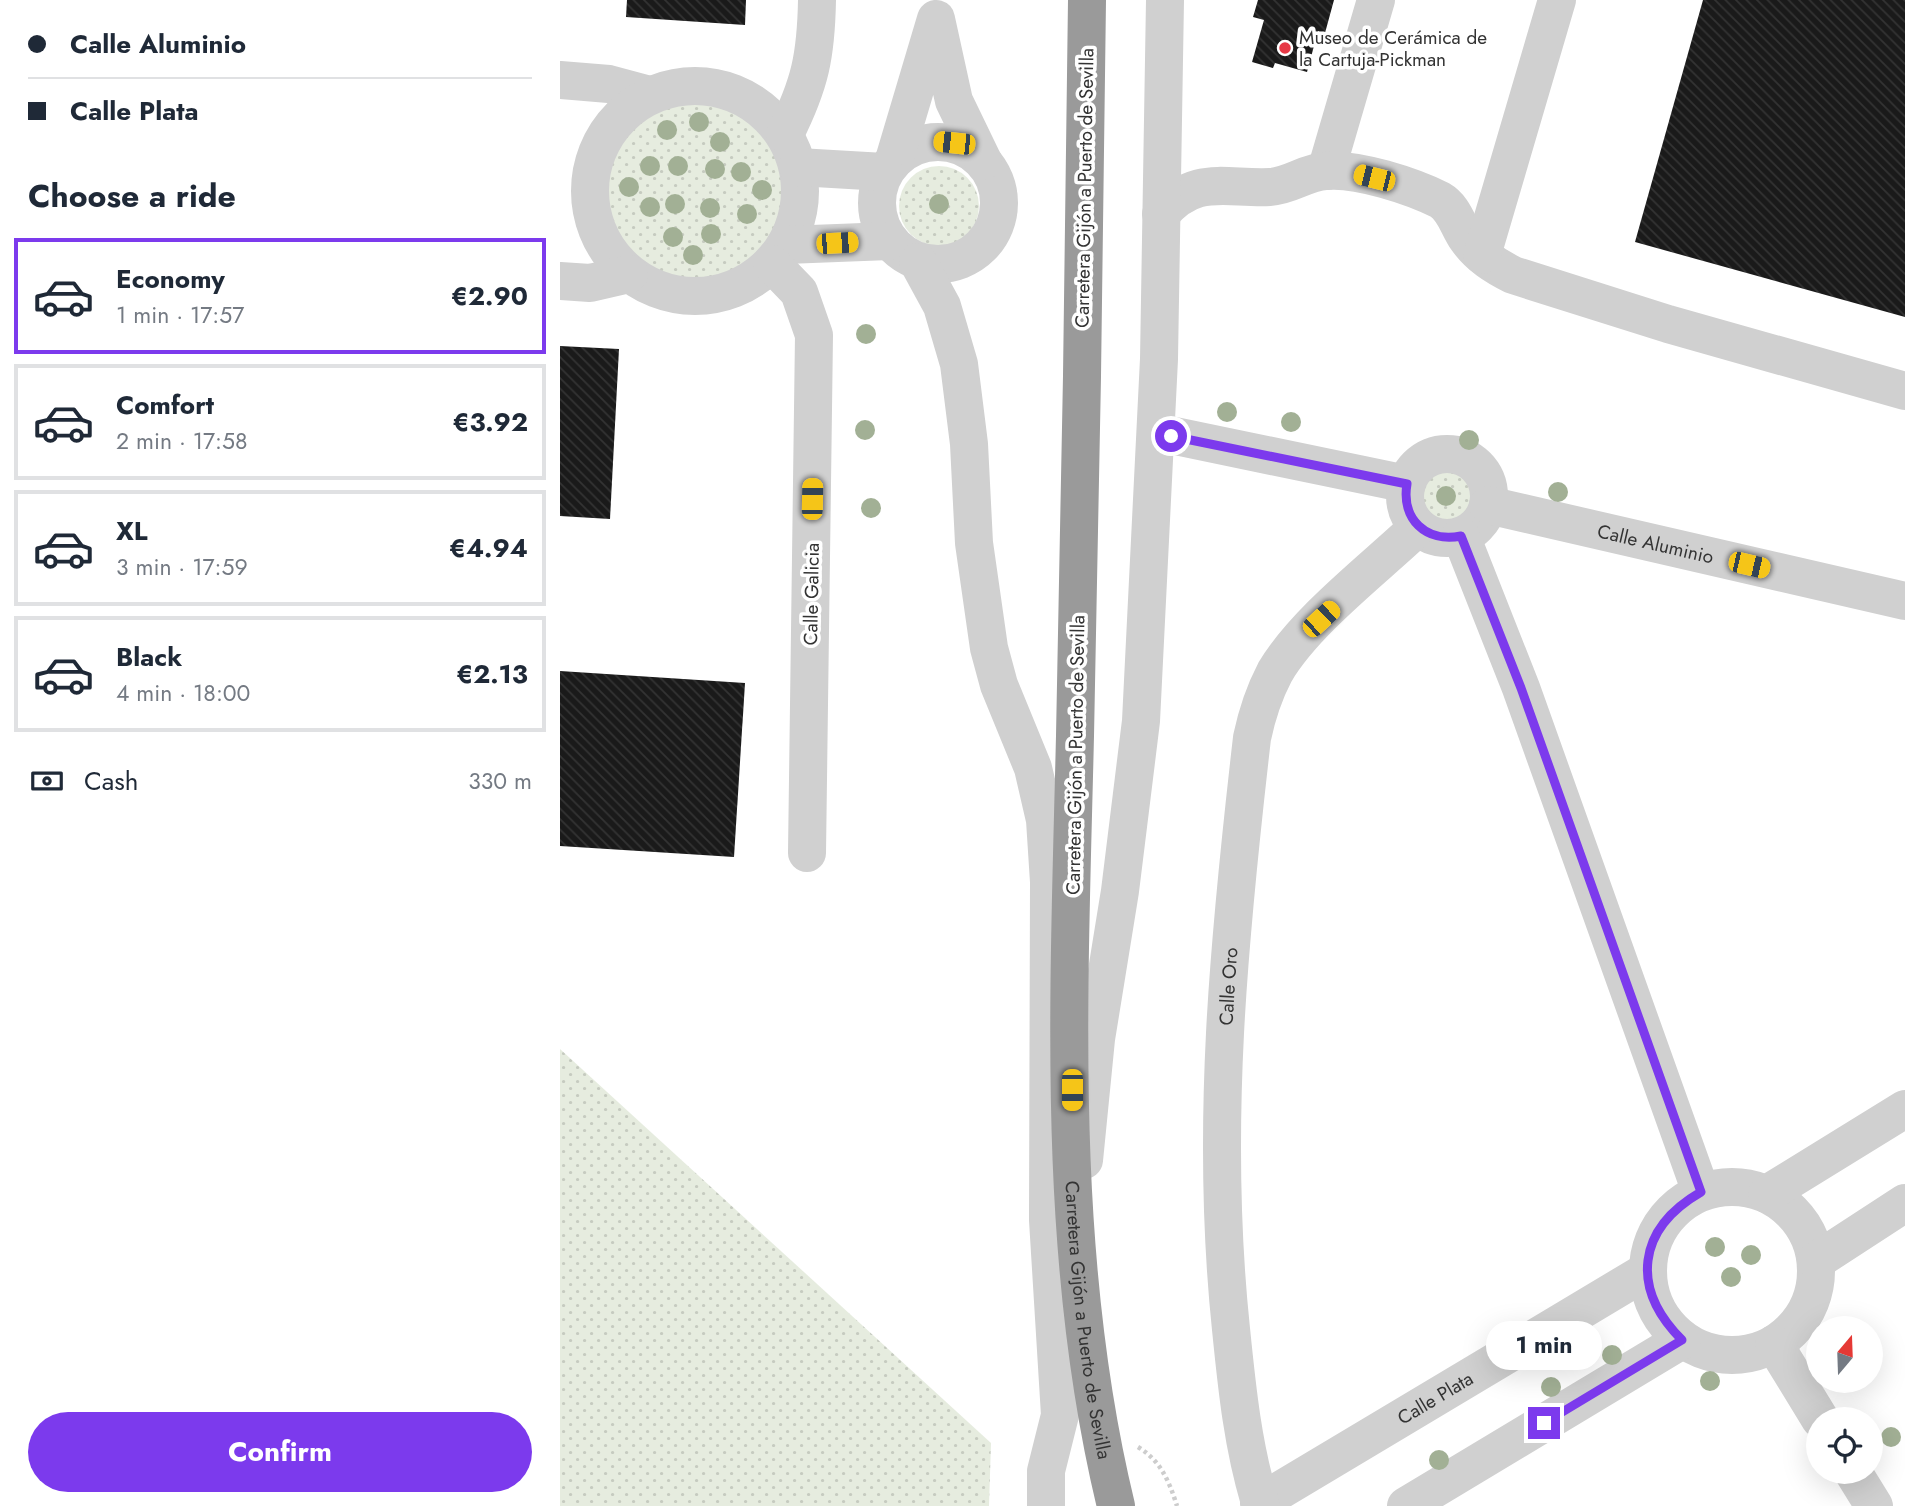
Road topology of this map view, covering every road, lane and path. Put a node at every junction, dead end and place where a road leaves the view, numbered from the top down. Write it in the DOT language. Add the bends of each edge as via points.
graph roads {
  1 [pos="817,0"];
  2 [pos="1087,0"];
  3 [pos="1165,0"];
  4 [pos="1376,0"];
  5 [pos="1557,0"];
  6 [pos="935,9"];
  7 [pos="560,80"];
  8 [pos="650,95"];
  9 [pos="1162,142"];
  10 [pos="791,151"];
  11 [pos="983,161"];
  12 [pos="889,166"];
  13 [pos="1315,173"];
  14 [pos="1161,214"];
  15 [pos="904,251"];
  16 [pos="779,254"];
  17 [pos="1482,255"];
  18 [pos="629,274"];
  19 [pos="560,281"];
  20 [pos="1905,391"];
  21 [pos="1156,432"];
  22 [pos="1407,484"];
  23 [pos="1488,505"];
  24 [pos="1419,527"];
  25 [pos="1461,536"];
  26 [pos="1905,601"];
  27 [pos="807,853"];
  28 [pos="1072,884"];
  29 [pos="1046,1051"];
  30 [pos="1905,1109"];
  31 [pos="1701,1192"];
  32 [pos="1767,1194"];
  33 [pos="1905,1203"];
  34 [pos="1075,1256"];
  35 [pos="1816,1261"];
  36 [pos="1647,1271"];
  37 [pos="1682,1340"];
  38 [pos="1774,1344"];
  39 [pos="1813,1407"];
  40 [pos="1126,1445"];
  41 [pos="1860,1484"];
  42 [pos="1260,1504"];
  43 [pos="1046,1506"];
  44 [pos="1116,1506"];
  45 [pos="1177,1506"];
  46 [pos="1406,1506"];
  47 [pos="1874,1506"];
  1 -- 10 [label="street" via="817,45"];
  2 -- 28 [label="highway, Carretera Gijón a Puerto de Sevilla"];
  3 -- 9 [label="street"];
  4 -- 13 [label="street"];
  5 -- 17 [label="street"];
  6 -- 11 [label="street" via="954,101"];
  6 -- 12 [label="street"];
  7 -- 8 [label="street" via="609,84"];
  8 -- 10 [label="street" via="697,85 731,92 761,109"];
  8 -- 18 [label="street" via="631,106 607,132 593,164 589,198 598,232"];
  9 -- 13 [label="street" via="1180,161 1200,169"];
  9 -- 14 [label="street"];
  10 -- 12 [label="street"];
  10 -- 16 [label="street" via="801,201"];
  11 -- 12 [label="street" via="954,143 937,142 906,150"];
  11 -- 15 [label="street" via="999,192 999,211 990,236 971,256 954,263 936,265"];
  12 -- 15 [label="street" via="878,189 876,207 880,225"];
  13 -- 14 [label="street" via="1270,187 1232,184 1185,191"];
  13 -- 17 [label="street" via="1374,178 1442,201"];
  14 -- 21 [label="street"];
  15 -- 16 [label="street"];
  15 -- 29 [label="street" via="942,306 959,363 974,543 989,648 1033,768 1045,820 1049,882"];
  16 -- 18 [label="street" via="745,284 712,295 677,295"];
  16 -- 27 [label="street, Calle Galicia" via="814,335"];
  17 -- 20 [label="street" via="1513,275 1612,308"];
  18 -- 19 [label="street" via="590,283"];
  21 -- 22 [label="street"];
  21 -- 34 [label="street" via="1141,721 1096,1039"];
  22 -- 23 [label="street" via="1423,461 1451,454 1470,462 1485,477"];
  22 -- 24 [label="street" via="1406,507"];
  23 -- 25 [label="street" via="1483,518"];
  23 -- 26 [label="street, Calle Aluminio"];
  24 -- 25 [label="street" via="1438,538"];
  24 -- 42 [label="street, Calle Oro" via="1294,645 1260,704 1252,738 1226,993 1220,1115 1223,1252 1241,1429"];
  25 -- 31 [label="street" via="1521,688"];
  28 -- 29 [label="street"];
  28 -- 34 [label="highway, Carretera Gijón a Puerto de Sevilla"];
  29 -- 34 [label="street"];
  29 -- 43 [label="street" via="1048,1220 1060,1415 1046,1471"];
  30 -- 32 [label="street"];
  31 -- 32 [label="street" via="1734,1187"];
  31 -- 36 [label="street" via="1679,1205 1662,1223 1651,1246"];
  32 -- 35 [label="street" via="1791,1211 1808,1234"];
  33 -- 35 [label="street"];
  34 -- 44 [label="highway, Carretera Gijón a Puerto de Sevilla" via="1084,1348"];
  35 -- 38 [label="street" via="1808,1309 1794,1329"];
  36 -- 37 [label="street" via="1651,1297 1663,1321"];
  36 -- 42 [label="street, Calle Plata"];
  37 -- 38 [label="street" via="1728,1356"];
  37 -- 46 [label="street"];
  38 -- 39 [label="street"];
  40 -- 45 [label="path" via="1152,1455"];
  41 -- 47 [label="street"];
}
